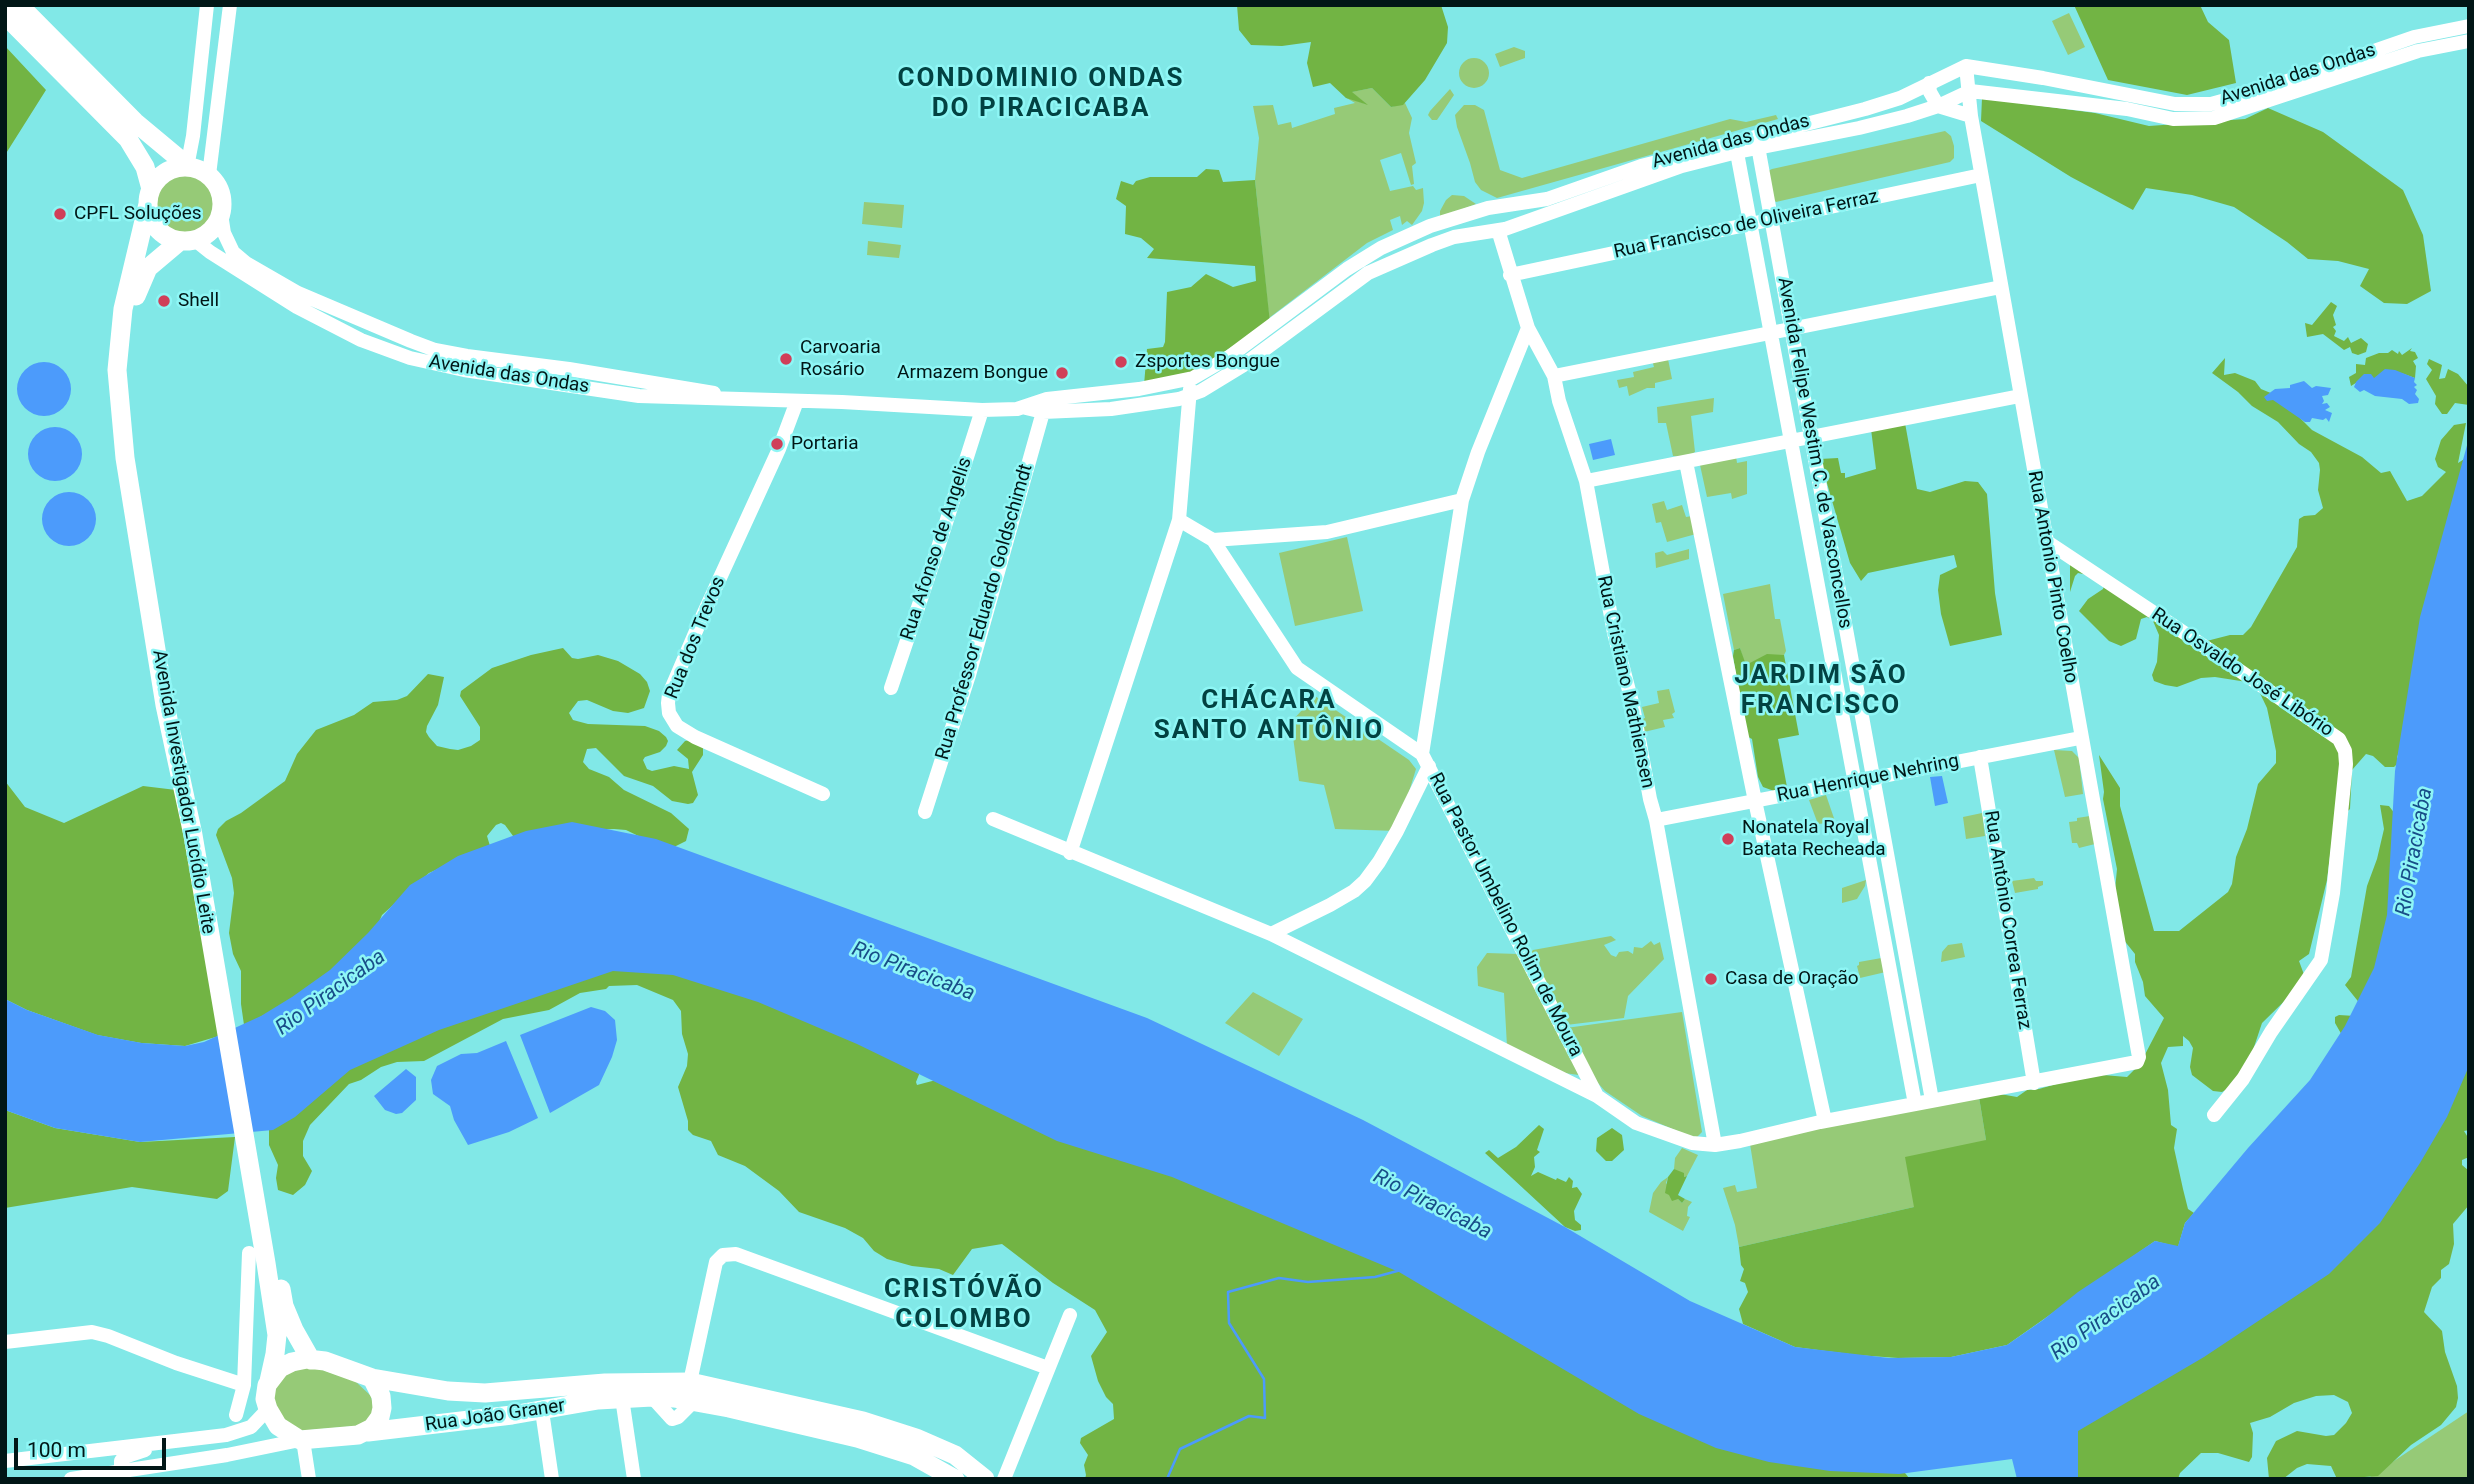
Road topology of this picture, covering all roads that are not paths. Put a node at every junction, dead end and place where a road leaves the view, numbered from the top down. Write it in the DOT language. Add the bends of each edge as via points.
graph roads {
  1 [pos="19,5"];
  2 [pos="206,5"];
  3 [pos="230,5"];
  4 [pos="5,15"];
  5 [pos="2469,26"];
  6 [pos="2469,41"];
  7 [pos="1966,66"];
  8 [pos="1929,83"];
  9 [pos="1970,91"];
  10 [pos="1938,106"];
  11 [pos="1971,116"];
  12 [pos="1757,142"];
  13 [pos="1735,146"];
  14 [pos="185,167"];
  15 [pos="1981,175"];
  16 [pos="209,176"];
  17 [pos="150,196"];
  18 [pos="1508,204"];
  19 [pos="1488,208"];
  20 [pos="221,214"];
  21 [pos="1771,219"];
  22 [pos="1750,224"];
  23 [pos="1502,229"];
  24 [pos="188,241"];
  25 [pos="1441,242"];
  26 [pos="1510,275"];
  27 [pos="2001,287"];
  28 [pos="1528,328"];
  29 [pos="1791,329"];
  30 [pos="1770,333"];
  31 [pos="350,334"];
  32 [pos="422,345"];
  33 [pos="1553,376"];
  34 [pos="625,377"];
  35 [pos="1192,377"];
  36 [pos="569,385"];
  37 [pos="702,389"];
  38 [pos="1100,393"];
  39 [pos="1188,395"];
  40 [pos="639,396"];
  41 [pos="2020,396"];
  42 [pos="728,400"];
  43 [pos="797,401"];
  44 [pos="1081,403"];
  45 [pos="1027,408"];
  46 [pos="1098,409"];
  47 [pos="982,410"];
  48 [pos="1044,412"];
  49 [pos="1811,437"];
  50 [pos="1791,441"];
  51 [pos="1685,462"];
  52 [pos="1586,481"];
  53 [pos="1462,500"];
  54 [pos="1179,520"];
  55 [pos="1213,540"];
  56 [pos="2046,541"];
  57 [pos="891,688"];
  58 [pos="2080,738"];
  59 [pos="1980,757"];
  60 [pos="1425,760"];
  61 [pos="1873,778"];
  62 [pos="1854,782"];
  63 [pos="823,794"];
  64 [pos="1755,801"];
  65 [pos="925,812"];
  66 [pos="993,819"];
  67 [pos="1656,820"];
  68 [pos="1070,853"];
  69 [pos="1271,934"];
  70 [pos="228,1016"];
  71 [pos="2034,1083"];
  72 [pos="1597,1096"];
  73 [pos="1932,1100"];
  74 [pos="1915,1104"];
  75 [pos="2214,1115"];
  76 [pos="1825,1121"];
  77 [pos="1716,1145"];
  78 [pos="252,1148"];
  79 [pos="249,1252"];
  80 [pos="1070,1315"];
  81 [pos="5,1342"];
  82 [pos="311,1360"];
  83 [pos="1048,1368"];
  84 [pos="372,1377"];
  85 [pos="269,1381"];
  86 [pos="244,1385"];
  87 [pos="692,1392"];
  88 [pos="622,1398"];
  89 [pos="268,1409"];
  90 [pos="542,1411"];
  91 [pos="236,1415"];
  92 [pos="368,1432"];
  93 [pos="302,1440"];
  94 [pos="166,1441"];
  95 [pos="5,1461"];
  96 [pos="121,1475"];
  97 [pos="71,1479"];
  98 [pos="309,1479"];
  99 [pos="552,1479"];
  100 [pos="634,1479"];
  101 [pos="955,1479"];
  102 [pos="985,1479"];
  103 [pos="1004,1479"];
  1 -- 14 [label="main road"];
  2 -- 14 [label="street" via="197,102"];
  3 -- 16 [label="street"];
  4 -- 17 [label="main road" via="128,139 145,167"];
  5 -- 7 [label="street, Avenida das Ondas" via="2414,37 2211,104 2175,104"];
  6 -- 9 [label="street, Avenida das Ondas" via="2418,51 2214,118 2173,119 2127,109"];
  7 -- 8 [label="street, Avenida das Ondas"];
  7 -- 9 [label="street, Rua Antonio Pinto Coelho"];
  8 -- 10 [label="street"];
  8 -- 12 [label="street, Avenida das Ondas" via="1900,98"];
  9 -- 10 [label="street, Avenida das Ondas"];
  9 -- 11 [label="street, Rua Antonio Pinto Coelho"];
  10 -- 11 [label="street"];
  10 -- 12 [label="street, Avenida das Ondas" via="1859,128"];
  11 -- 15 [label="street, Rua Antonio Pinto Coelho"];
  12 -- 13 [label="street, Avenida das Ondas"];
  12 -- 21 [label="street, Avenida Felipe Westim C. de Vasconcellos"];
  13 -- 18 [label="street, Avenida das Ondas" via="1641,166 1547,199"];
  13 -- 22 [label="street, Avenida Felipe Westim C. de Vasconcellos"];
  13 -- 23 [label="street, Avenida das Ondas"];
  14 -- 16 [label="main road"];
  14 -- 17 [label="main road" via="164,173"];
  15 -- 21 [label="street, Rua Francisco de Oliveira Ferraz"];
  15 -- 27 [label="street, Rua Antonio Pinto Coelho"];
  16 -- 20 [label="main road" via="218,186"];
  17 -- 24 [label="main road" via="154,225 170,238"];
  17 -- 70 [label="main road, Avenida Investigador Lucídio Leite" via="123,309 117,370 125,458 165,705"];
  18 -- 19 [label="street, Avenida das Ondas"];
  18 -- 23 [label="street" via="1497,220"];
  19 -- 25 [label="street" via="1475,217 1471,228"];
  19 -- 35 [label="street, Avenida das Ondas" via="1381,248 1229,357"];
  20 -- 24 [label="main road" via="212,230"];
  20 -- 32 [label="street, Avenida das Ondas" via="233,253 246,263 326,307"];
  21 -- 22 [label="street, Rua Francisco de Oliveira Ferraz"];
  21 -- 29 [label="street, Avenida Felipe Westim C. de Vasconcellos"];
  22 -- 26 [label="street, Rua Francisco de Oliveira Ferraz"];
  22 -- 30 [label="street, Avenida Felipe Westim C. de Vasconcellos"];
  23 -- 25 [label="street, Avenida das Ondas"];
  23 -- 26 [label="street, Rua Cristiano Mathiensen"];
  24 -- 31 [label="street, Avenida das Ondas"];
  24 -- 70 [label="main road, Avenida Investigador Lucídio Leite" via="148,268 135,296 128,345 129,400 134,464 204,839"];
  25 -- 39 [label="street, Avenida das Ondas" via="1368,274 1242,366"];
  26 -- 28 [label="street, Rua Cristiano Mathiensen"];
  27 -- 29 [label="street"];
  27 -- 41 [label="street, Rua Antonio Pinto Coelho"];
  28 -- 33 [label="street, Rua Cristiano Mathiensen"];
  28 -- 53 [label="street, Rua Pastor Umbelino Rolim de Moura"];
  29 -- 30 [label="street"];
  29 -- 49 [label="street, Avenida Felipe Westim C. de Vasconcellos"];
  30 -- 33 [label="street"];
  30 -- 50 [label="street, Avenida Felipe Westim C. de Vasconcellos"];
  31 -- 32 [label="street" via="412,351"];
  31 -- 36 [label="street, Avenida das Ondas" via="428,363"];
  32 -- 34 [label="street, Avenida das Ondas" via="467,356"];
  33 -- 52 [label="street, Rua Cristiano Mathiensen"];
  34 -- 36 [label="street" via="618,386"];
  34 -- 37 [label="street, Avenida das Ondas"];
  35 -- 38 [label="street, Avenida das Ondas" via="1161,386"];
  35 -- 39 [label="street"];
  36 -- 40 [label="street, Avenida das Ondas"];
  37 -- 40 [label="street" via="690,393 649,391"];
  37 -- 42 [label="street, Avenida das Ondas"];
  38 -- 44 [label="street, Avenida das Ondas"];
  38 -- 46 [label="street"];
  39 -- 46 [label="street, Avenida das Ondas"];
  39 -- 54 [label="street"];
  40 -- 42 [label="street, Avenida das Ondas"];
  41 -- 49 [label="street"];
  41 -- 56 [label="street, Rua Antonio Pinto Coelho"];
  42 -- 43 [label="street, Avenida das Ondas"];
  43 -- 47 [label="street, Avenida das Ondas"];
  43 -- 63 [label="street, Rua dos Trevos" via="668,703 677,726 695,737"];
  44 -- 45 [label="street, Avenida das Ondas" via="1047,399"];
  44 -- 46 [label="street, Avenida das Ondas"];
  44 -- 48 [label="street, Avenida das Ondas"];
  45 -- 47 [label="street, Avenida das Ondas"];
  45 -- 48 [label="street, Avenida das Ondas"];
  47 -- 57 [label="street, Rua Afonso de Angelis"];
  48 -- 65 [label="street, Rua Professor Eduardo Goldschimdt"];
  49 -- 50 [label="street"];
  49 -- 61 [label="street, Avenida Felipe Westim C. de Vasconcellos"];
  50 -- 51 [label="street"];
  50 -- 62 [label="street, Avenida Felipe Westim C. de Vasconcellos"];
  51 -- 52 [label="street"];
  51 -- 64 [label="street"];
  52 -- 67 [label="street, Rua Cristiano Mathiensen"];
  53 -- 55 [label="street" via="1327,532"];
  53 -- 60 [label="street, Rua Pastor Umbelino Rolim de Moura"];
  54 -- 55 [label="street"];
  54 -- 68 [label="street"];
  55 -- 60 [label="street" via="1297,668"];
  56 -- 58 [label="street, Rua Antonio Pinto Coelho"];
  56 -- 75 [label="street, Rua Osvaldo José Libório" via="2339,739 2345,751 2333,892 2321,960"];
  58 -- 59 [label="street, Rua Henrique Nehring"];
  58 -- 71 [label="street, Rua Antonio Pinto Coelho" via="2139,1057 2137,1062"];
  59 -- 61 [label="street, Rua Henrique Nehring"];
  59 -- 71 [label="street, Rua Antônio Correa Ferraz"];
  60 -- 69 [label="street" via="1397,831 1365,881"];
  60 -- 72 [label="street, Rua Pastor Umbelino Rolim de Moura"];
  61 -- 62 [label="street, Rua Henrique Nehring"];
  61 -- 73 [label="street, Avenida Felipe Westim C. de Vasconcellos"];
  62 -- 64 [label="street, Rua Henrique Nehring"];
  62 -- 74 [label="street, Avenida Felipe Westim C. de Vasconcellos"];
  64 -- 67 [label="street, Rua Henrique Nehring"];
  64 -- 76 [label="street"];
  66 -- 68 [label="street"];
  67 -- 77 [label="street, Rua Cristiano Mathiensen"];
  68 -- 69 [label="street"];
  69 -- 72 [label="street"];
  70 -- 78 [label="main road, Avenida Investigador Lucídio Leite"];
  71 -- 73 [label="street"];
  72 -- 77 [label="street" via="1636,1123 1692,1143"];
  73 -- 74 [label="street"];
  74 -- 76 [label="street"];
  76 -- 77 [label="street"];
  78 -- 82 [label="main road, Avenida Investigador Lucídio Leite" via="284,1306"];
  78 -- 85 [label="main road, Avenida Investigador Lucídio Leite" via="276,1335"];
  79 -- 86 [label="street"];
  80 -- 83 [label="street"];
  81 -- 86 [label="street" via="92,1332"];
  82 -- 84 [label="main road"];
  82 -- 85 [label="main road" via="285,1365"];
  83 -- 87 [label="street" via="736,1254 723,1255 716,1262"];
  83 -- 103 [label="street"];
  84 -- 87 [label="main road" via="448,1391 605,1383"];
  84 -- 92 [label="main road" via="382,1408"];
  85 -- 89 [label="main road"];
  86 -- 91 [label="street"];
  87 -- 88 [label="main road, Rua João Graner"];
  87 -- 101 [label="main road" via="914,1456"];
  87 -- 102 [label="main road" via="863,1421 956,1455"];
  88 -- 90 [label="main road, Rua João Graner"];
  88 -- 100 [label="street"];
  89 -- 93 [label="main road" via="278,1426"];
  89 -- 94 [label="street" via="251,1427 240,1431"];
  90 -- 92 [label="main road, Rua João Graner"];
  90 -- 99 [label="street"];
  92 -- 93 [label="main road"];
  93 -- 96 [label="street"];
  93 -- 98 [label="street"];
  94 -- 95 [label="street"];
  94 -- 96 [label="street" via="124,1457"];
  96 -- 97 [label="street"];
}
